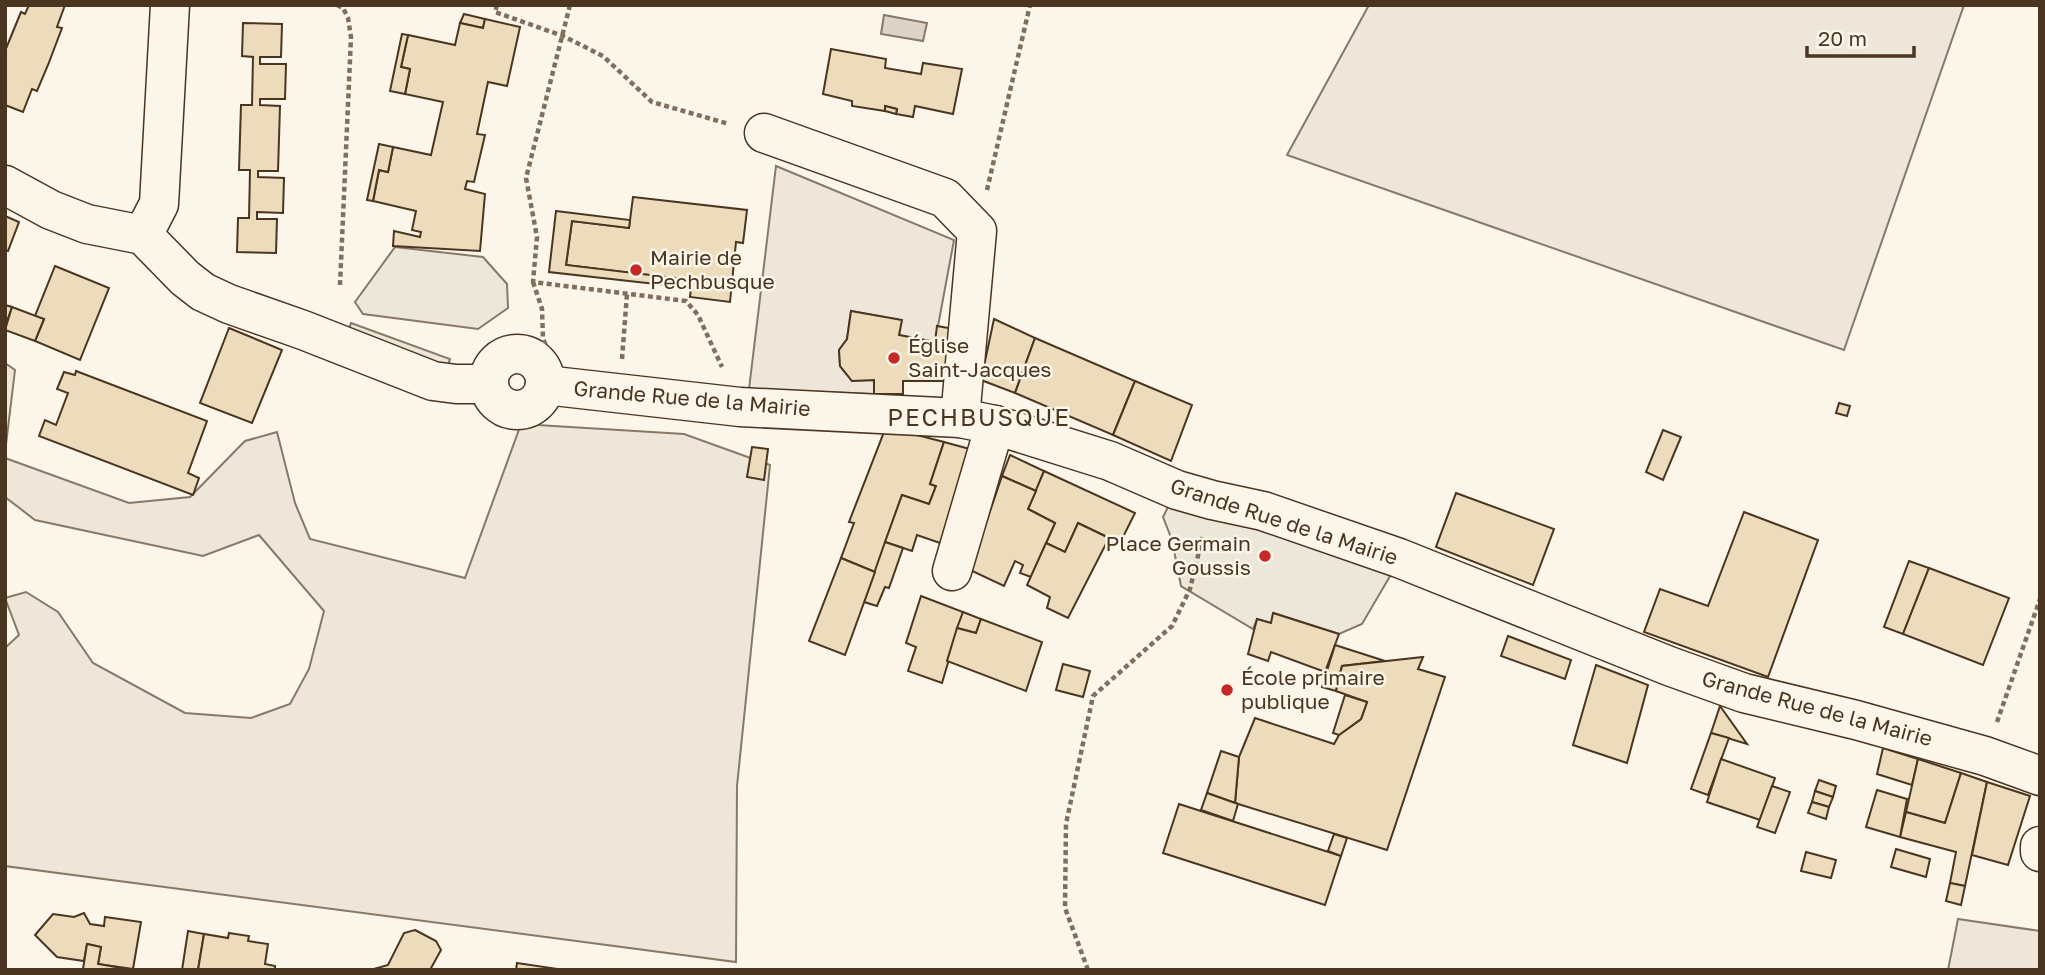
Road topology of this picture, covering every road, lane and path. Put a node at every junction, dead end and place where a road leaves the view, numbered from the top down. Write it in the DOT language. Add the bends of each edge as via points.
graph roads {
  1 [pos="170,5"];
  2 [pos="337,5"];
  3 [pos="497,5"];
  4 [pos="570,5"];
  5 [pos="1030,5"];
  6 [pos="345,6"];
  7 [pos="563,36"];
  8 [pos="764,133"];
  9 [pos="5,185"];
  10 [pos="977,232"];
  11 [pos="143,234"];
  12 [pos="340,285"];
  13 [pos="627,294"];
  14 [pos="621,360"];
  15 [pos="740,407"];
  16 [pos="977,421"];
  17 [pos="1212,500"];
  18 [pos="952,571"];
  19 [pos="2040,599"];
  20 [pos="1985,756"];
  21 [pos="2040,776"];
  22 [pos="2040,846"];
  23 [pos="2040,852"];
  24 [pos="1088,970"];
  1 -- 11 [label="street" via="159,204"];
  2 -- 6 [label="path"];
  3 -- 7 [label="path" via="495,12"];
  4 -- 7 [label="path"];
  5 -- 10 [label="path"];
  6 -- 12 [label="path" via="351,37"];
  7 -- 8 [label="path" via="603,56 652,102"];
  7 -- 13 [label="path" via="526,178 537,237 533,282"];
  8 -- 10 [label="street" via="945,198"];
  9 -- 11 [label="street" via="87,224"];
  10 -- 16 [label="street"];
  11 -- 15 [label="street, Grande Rue de la Mairie" via="203,292 433,381 488,384 499,360 517,354 541,367 545,385"];
  13 -- 14 [label="path"];
  13 -- 15 [label="path" via="686,301 698,315"];
  15 -- 16 [label="street, Grande Rue de la Mairie"];
  16 -- 17 [label="street, Grande Rue de la Mairie" via="1110,461"];
  16 -- 18 [label="street"];
  17 -- 20 [label="street, Grande Rue de la Mairie" via="1263,510 1399,558 1744,693"];
  17 -- 24 [label="path" via="1190,589 1172,626 1093,696 1066,824 1065,908"];
  19 -- 20 [label="path"];
  20 -- 21 [label="street, Grande Rue de la Mairie"];
  22 -- 23 [label="street"];
}
